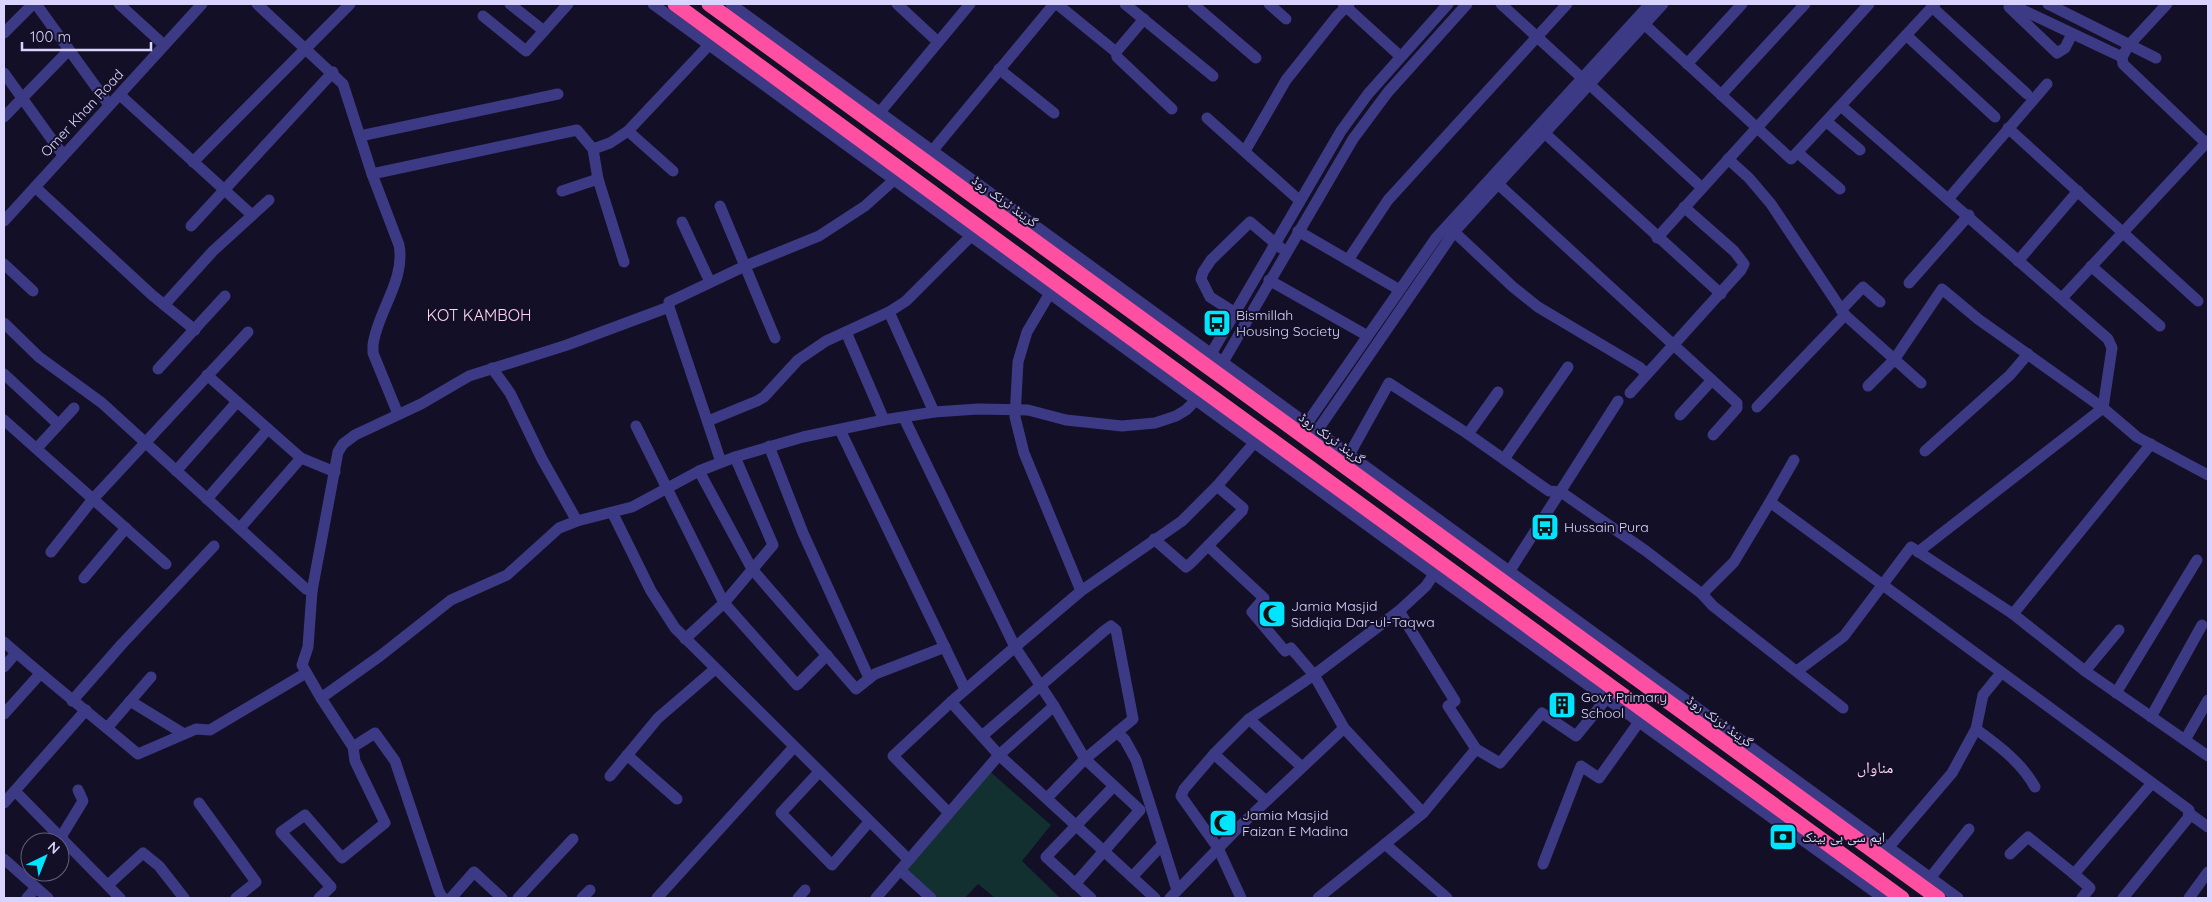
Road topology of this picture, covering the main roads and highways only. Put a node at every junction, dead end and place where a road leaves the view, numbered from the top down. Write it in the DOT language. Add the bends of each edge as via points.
graph roads {
  1 [pos="675,4"];
  2 [pos="709,4"];
  3 [pos="1073,271"];
  4 [pos="1055,290"];
  5 [pos="1624,666"];
  6 [pos="1601,689"];
  7 [pos="1902,898"];
  8 [pos="1938,898"];
  1 -- 4 [label="highway" via="732,54"];
  2 -- 3 [label="highway, گرینڈ ٹرنک روڈ" via="1003,210"];
  3 -- 4 [label="highway"];
  3 -- 5 [label="highway, گرینڈ ٹرنک روڈ" via="1103,283"];
  4 -- 6 [label="highway"];
  5 -- 6 [label="highway"];
  5 -- 8 [label="highway, گرینڈ ٹرنک روڈ" via="1916,875"];
  6 -- 7 [label="highway"];
}
